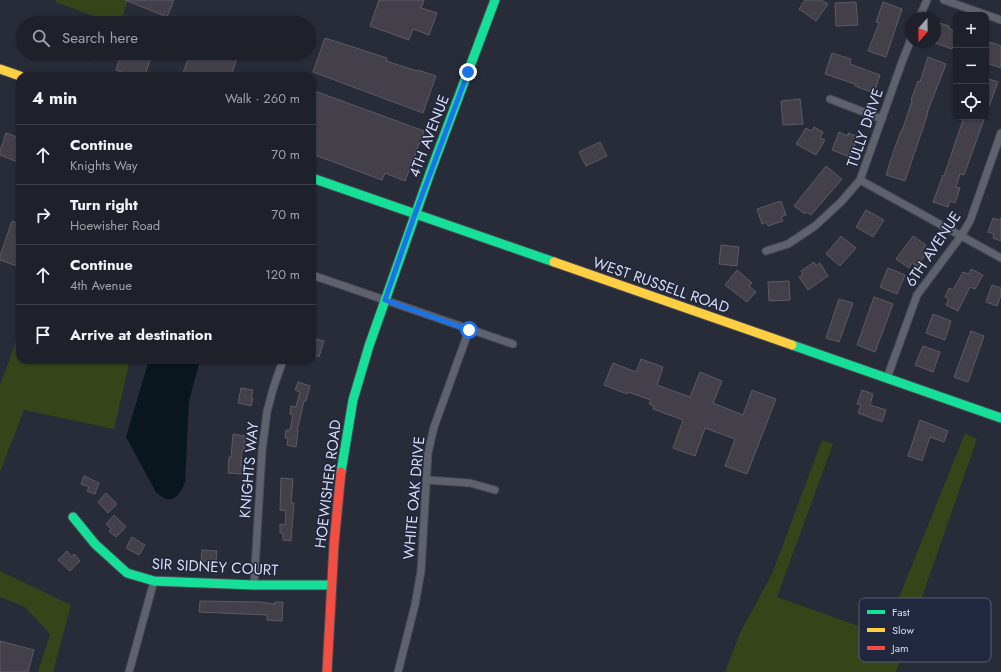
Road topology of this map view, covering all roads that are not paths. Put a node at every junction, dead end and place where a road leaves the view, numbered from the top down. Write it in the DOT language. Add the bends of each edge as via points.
graph roads {
  1 [pos="495,0"];
  2 [pos="926,0"];
  3 [pos="944,0"];
  4 [pos="921,12"];
  5 [pos="1001,20"];
  6 [pos="907,48"];
  7 [pos="0,69"];
  8 [pos="16,75"];
  9 [pos="830,99"];
  10 [pos="882,119"];
  11 [pos="1001,133"];
  12 [pos="316,179"];
  13 [pos="860,180"];
  14 [pos="415,214"];
  15 [pos="961,236"];
  16 [pos="766,251"];
  17 [pos="1001,258"];
  18 [pos="316,277"];
  19 [pos="385,300"];
  20 [pos="469,330"];
  21 [pos="512,344"];
  22 [pos="282,364"];
  23 [pos="887,378"];
  24 [pos="1001,418"];
  25 [pos="427,480"];
  26 [pos="495,490"];
  27 [pos="73,517"];
  28 [pos="154,581"];
  29 [pos="254,585"];
  30 [pos="331,585"];
  31 [pos="129,672"];
  32 [pos="327,672"];
  33 [pos="398,672"];
  1 -- 14 [label="street, 4TH AVENUE"];
  2 -- 4 [label="street"];
  3 -- 5 [label="street"];
  6 -- 10 [label="street, TULLY DRIVE"];
  7 -- 8 [label="street"];
  9 -- 10 [label="street"];
  10 -- 13 [label="street, TULLY DRIVE"];
  11 -- 15 [label="street, 6TH AVENUE" via="970,221"];
  12 -- 14 [label="street, WEST RUSSELL ROAD"];
  13 -- 15 [label="street"];
  13 -- 16 [label="street, TULLY DRIVE" via="815,226 788,244"];
  14 -- 19 [label="street, HOEWISHER ROAD"];
  14 -- 23 [label="street, WEST RUSSELL ROAD"];
  15 -- 17 [label="street"];
  15 -- 23 [label="street, 6TH AVENUE" via="917,295"];
  18 -- 19 [label="street"];
  19 -- 20 [label="street"];
  19 -- 30 [label="street, HOEWISHER ROAD" via="350,416 340,478"];
  20 -- 21 [label="street"];
  20 -- 25 [label="street, WHITE OAK DRIVE" via="434,427 428,453"];
  22 -- 29 [label="street, KNIGHTS WAY" via="267,412 262,451"];
  23 -- 24 [label="street, WEST RUSSELL ROAD"];
  25 -- 26 [label="street" via="470,483"];
  25 -- 33 [label="street, WHITE OAK DRIVE" via="418,592"];
  27 -- 28 [label="street, SIR SIDNEY COURT" via="94,544 127,573"];
  28 -- 29 [label="street, SIR SIDNEY COURT"];
  28 -- 31 [label="street"];
  29 -- 30 [label="street, SIR SIDNEY COURT"];
  30 -- 32 [label="street, HOEWISHER ROAD"];
}
